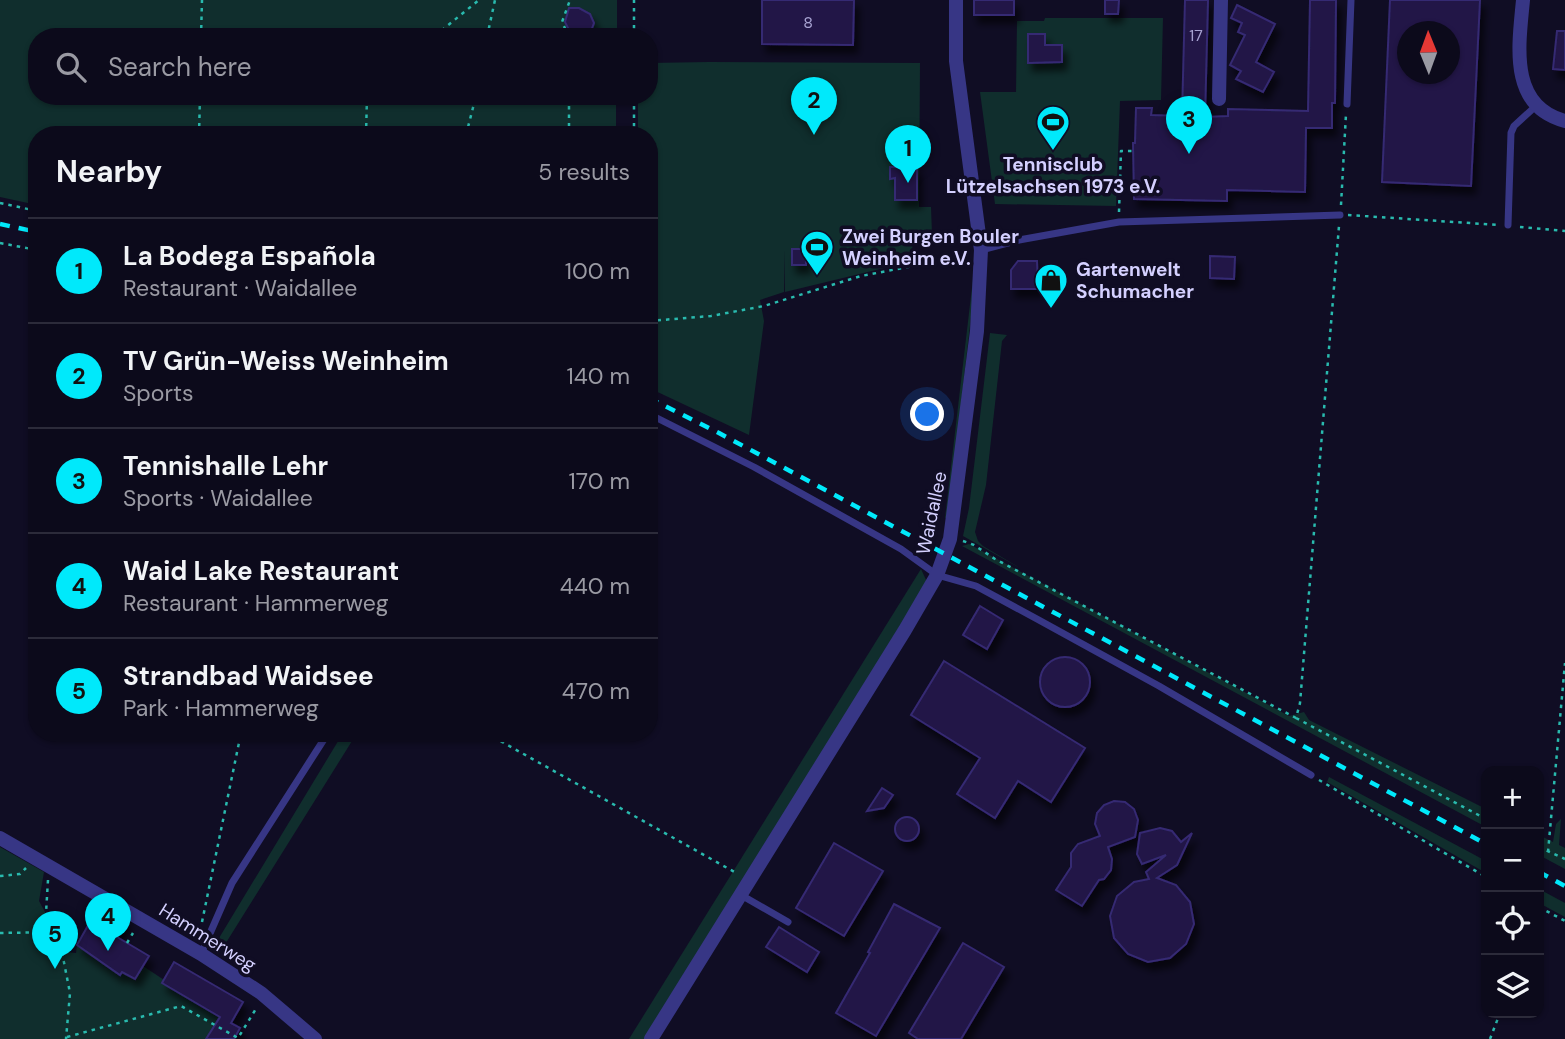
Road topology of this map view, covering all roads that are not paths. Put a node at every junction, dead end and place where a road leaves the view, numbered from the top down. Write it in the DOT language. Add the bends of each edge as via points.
graph roads {
  1 [pos="956,0"];
  2 [pos="1221,0"];
  3 [pos="1351,0"];
  4 [pos="1523,0"];
  5 [pos="1219,99"];
  6 [pos="1347,104"];
  7 [pos="1538,105"];
  8 [pos="1565,121"];
  9 [pos="1340,215"];
  10 [pos="1508,225"];
  11 [pos="975,253"];
  12 [pos="658,419"];
  13 [pos="937,575"];
  14 [pos="322,742"];
  15 [pos="1311,775"];
  16 [pos="0,838"];
  17 [pos="741,895"];
  18 [pos="788,922"];
  19 [pos="201,954"];
  20 [pos="315,1039"];
  21 [pos="651,1039"];
  1 -- 11 [label="street, Waidallee" via="956,61"];
  2 -- 5 [label="street"];
  3 -- 6 [label="lane"];
  4 -- 7 [label="street" via="1520,75"];
  7 -- 8 [label="street"];
  7 -- 10 [label="lane" via="1511,133"];
  9 -- 11 [label="lane" via="1119,222"];
  11 -- 13 [label="street, Waidallee" via="977,331 950,539"];
  12 -- 13 [label="lane" via="901,549"];
  13 -- 15 [label="lane" via="976,586"];
  13 -- 17 [label="street, Waidallee"];
  14 -- 19 [label="lane" via="232,883"];
  16 -- 19 [label="street, Hammerweg"];
  17 -- 18 [label="lane"];
  17 -- 21 [label="street, Waidallee"];
  19 -- 20 [label="street, Hammerweg" via="264,995"];
}
